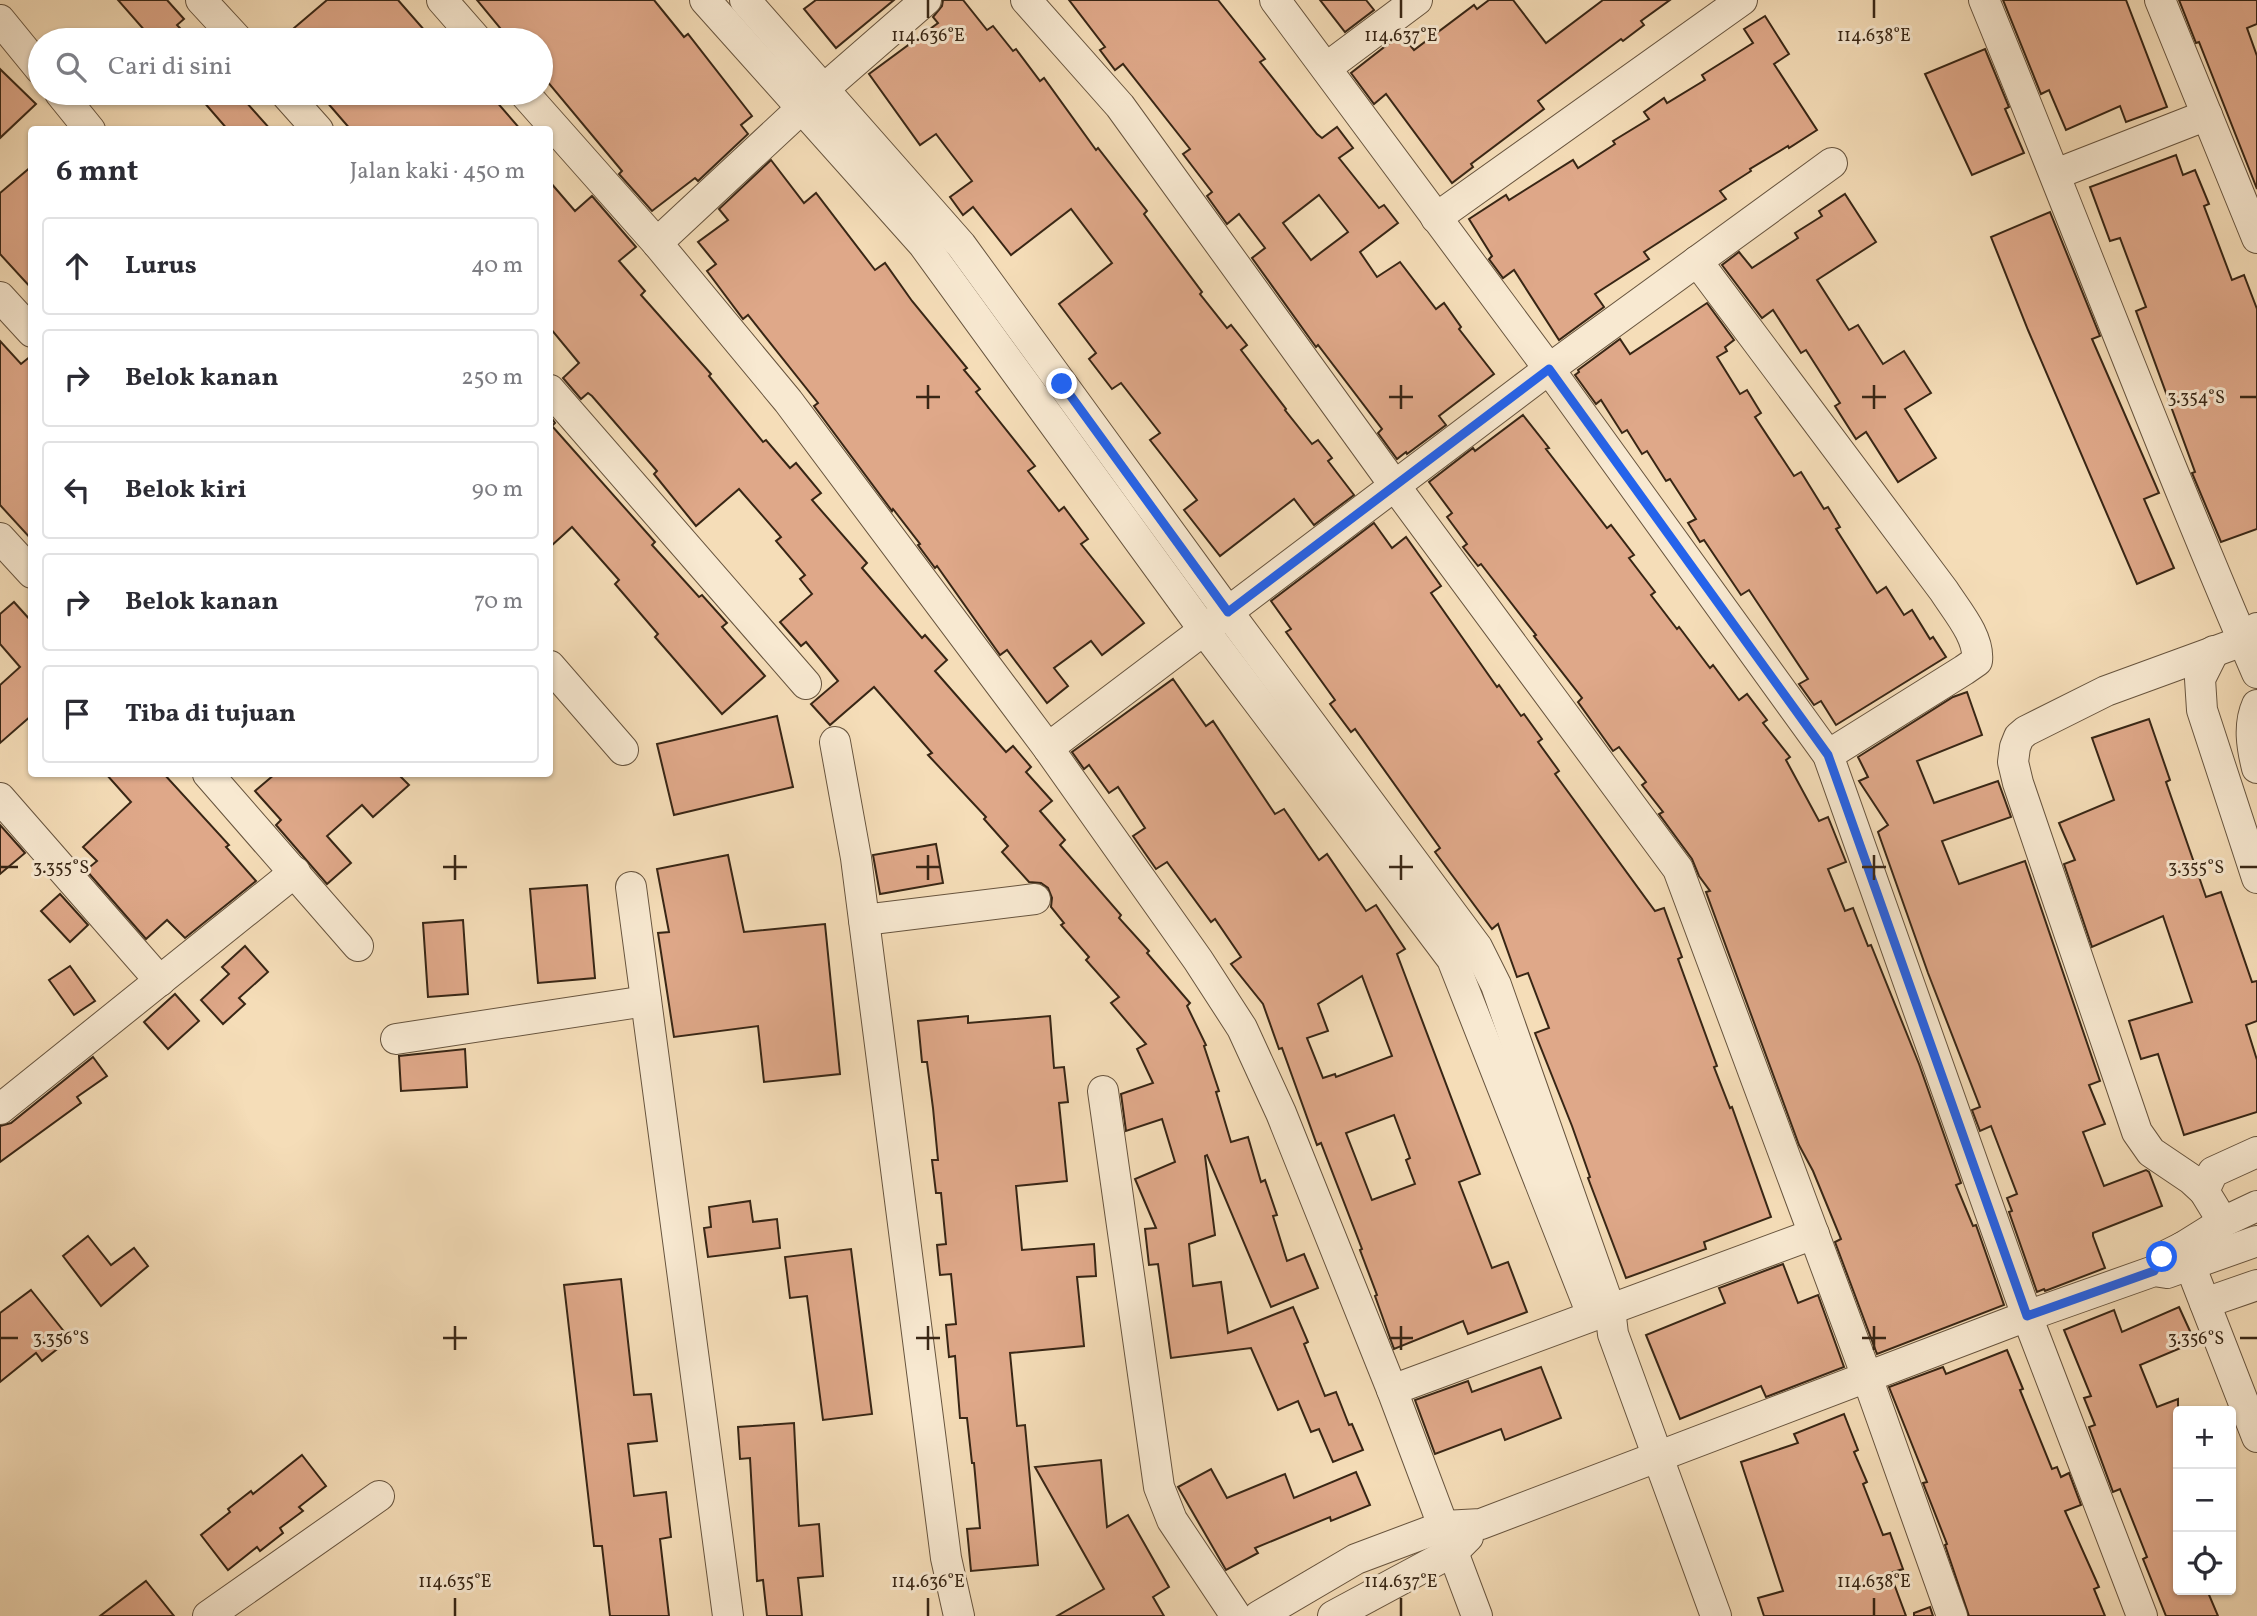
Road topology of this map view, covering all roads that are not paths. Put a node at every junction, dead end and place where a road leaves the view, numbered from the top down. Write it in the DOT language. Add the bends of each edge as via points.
graph roads {
  1 [pos="201,0"];
  2 [pos="442,0"];
  3 [pos="705,0"];
  4 [pos="745,0"];
  5 [pos="926,0"];
  6 [pos="1026,0"];
  7 [pos="1275,0"];
  8 [pos="1417,0"];
  9 [pos="1742,0"];
  10 [pos="1984,0"];
  11 [pos="2160,0"];
  12 [pos="0,20"];
  13 [pos="226,28"];
  14 [pos="466,28"];
  15 [pos="28,54"];
  16 [pos="1326,68"];
  17 [pos="813,99"];
  18 [pos="70,105"];
  19 [pos="296,105"];
  20 [pos="535,105"];
  21 [pos="2207,115"];
  22 [pos="87,126"];
  23 [pos="314,126"];
  24 [pos="1832,163"];
  25 [pos="2056,174"];
  26 [pos="1436,218"];
  27 [pos="2257,238"];
  28 [pos="657,243"];
  29 [pos="1697,261"];
  30 [pos="0,297"];
  31 [pos="28,328"];
  32 [pos="1549,369"];
  33 [pos="1062,384"];
  34 [pos="553,393"];
  35 [pos="1040,404"];
  36 [pos="1395,486"];
  37 [pos="0,538"];
  38 [pos="28,569"];
  39 [pos="1228,612"];
  40 [pos="1204,630"];
  41 [pos="2250,635"];
  42 [pos="2214,651"];
  43 [pos="553,669"];
  44 [pos="2257,673"];
  45 [pos="806,684"];
  46 [pos="2257,705"];
  47 [pos="835,742"];
  48 [pos="1048,748"];
  49 [pos="623,750"];
  50 [pos="1828,755"];
  51 [pos="2257,768"];
  52 [pos="211,777"];
  53 [pos="0,798"];
  54 [pos="295,872"];
  55 [pos="2257,878"];
  56 [pos="631,887"];
  57 [pos="1035,899"];
  58 [pos="864,920"];
  59 [pos="358,946"];
  60 [pos="160,981"];
  61 [pos="1496,985"];
  62 [pos="1465,993"];
  63 [pos="646,1002"];
  64 [pos="396,1039"];
  65 [pos="1104,1091"];
  66 [pos="0,1109"];
  67 [pos="2257,1152"];
  68 [pos="2204,1191"];
  69 [pos="2257,1206"];
  70 [pos="2223,1222"];
  71 [pos="1814,1234"];
  72 [pos="2257,1241"];
  73 [pos="2187,1256"];
  74 [pos="2257,1285"];
  75 [pos="2205,1303"];
  76 [pos="2027,1316"];
  77 [pos="1605,1319"];
  78 [pos="1867,1377"];
  79 [pos="1392,1390"];
  80 [pos="2257,1437"];
  81 [pos="1658,1457"];
  82 [pos="379,1496"];
  83 [pos="1449,1539"];
  84 [pos="208,1616"];
  85 [pos="728,1616"];
  86 [pos="959,1616"];
  87 [pos="1236,1616"];
  88 [pos="1259,1616"];
  89 [pos="1333,1616"];
  90 [pos="1477,1616"];
  91 [pos="1716,1616"];
  92 [pos="1952,1616"];
  93 [pos="2142,1616"];
  1 -- 13 [label="street"];
  2 -- 14 [label="street"];
  3 -- 17 [label="street"];
  4 -- 17 [label="street"];
  5 -- 17 [label="street"];
  6 -- 36 [label="street" via="1119,106"];
  7 -- 16 [label="street"];
  8 -- 16 [label="street"];
  9 -- 26 [label="street"];
  10 -- 25 [label="street"];
  11 -- 21 [label="street"];
  12 -- 15 [label="street"];
  16 -- 26 [label="street"];
  17 -- 28 [label="street"];
  17 -- 33 [label="street" via="961,245"];
  17 -- 35 [label="street"];
  18 -- 22 [label="street"];
  19 -- 23 [label="street"];
  20 -- 28 [label="street"];
  21 -- 25 [label="street"];
  21 -- 27 [label="street"];
  24 -- 29 [label="street"];
  25 -- 41 [label="street" via="2120,340"];
  26 -- 32 [label="street"];
  28 -- 48 [label="street" via="789,401"];
  29 -- 32 [label="street"];
  29 -- 50 [label="street" via="1944,591 1978,653 1977,661 1964,670"];
  30 -- 31 [label="street"];
  32 -- 36 [label="street"];
  32 -- 50 [label="street"];
  33 -- 35 [label="street"];
  33 -- 39 [label="street"];
  34 -- 45 [label="street"];
  35 -- 40 [label="street"];
  36 -- 39 [label="street"];
  36 -- 71 [label="street" via="1678,869"];
  37 -- 38 [label="street"];
  39 -- 40 [label="street"];
  39 -- 61 [label="street" via="1477,947"];
  40 -- 48 [label="street"];
  40 -- 62 [label="street" via="1452,959"];
  41 -- 42 [label="street"];
  41 -- 44 [label="street"];
  42 -- 55 [label="street" via="2200,679 2202,710"];
  42 -- 68 [label="street" via="2106,691 2026,731 2019,737 2013,762 2137,1132 2151,1152"];
  43 -- 49 [label="street"];
  46 -- 51 [label="street" via="2251,745"];
  47 -- 58 [label="street"];
  48 -- 79 [label="street" via="1242,1028"];
  50 -- 76 [label="street"];
  52 -- 54 [label="street"];
  53 -- 60 [label="street"];
  54 -- 59 [label="street"];
  54 -- 60 [label="street"];
  56 -- 63 [label="street"];
  57 -- 58 [label="street"];
  58 -- 86 [label="street" via="944,1544"];
  60 -- 66 [label="street"];
  61 -- 62 [label="street"];
  61 -- 77 [label="street"];
  62 -- 77 [label="street"];
  63 -- 64 [label="street"];
  63 -- 85 [label="street"];
  65 -- 87 [label="street" via="1159,1487 1172,1520"];
  67 -- 68 [label="street" via="2213,1172"];
  68 -- 70 [label="street"];
  69 -- 70 [label="street"];
  70 -- 73 [label="street"];
  71 -- 77 [label="street"];
  71 -- 78 [label="street"];
  72 -- 73 [label="street"];
  73 -- 75 [label="street"];
  73 -- 76 [label="street" via="2167,1273 2154,1271"];
  74 -- 75 [label="street"];
  75 -- 80 [label="street"];
  76 -- 78 [label="street"];
  76 -- 93 [label="street"];
  77 -- 79 [label="street"];
  77 -- 81 [label="street"];
  78 -- 81 [label="street"];
  78 -- 92 [label="street"];
  79 -- 83 [label="street"];
  81 -- 83 [label="street"];
  81 -- 91 [label="street"];
  82 -- 84 [label="street"];
  83 -- 88 [label="street" via="1356,1559"];
  83 -- 89 [label="street"];
  83 -- 90 [label="street"];
}
